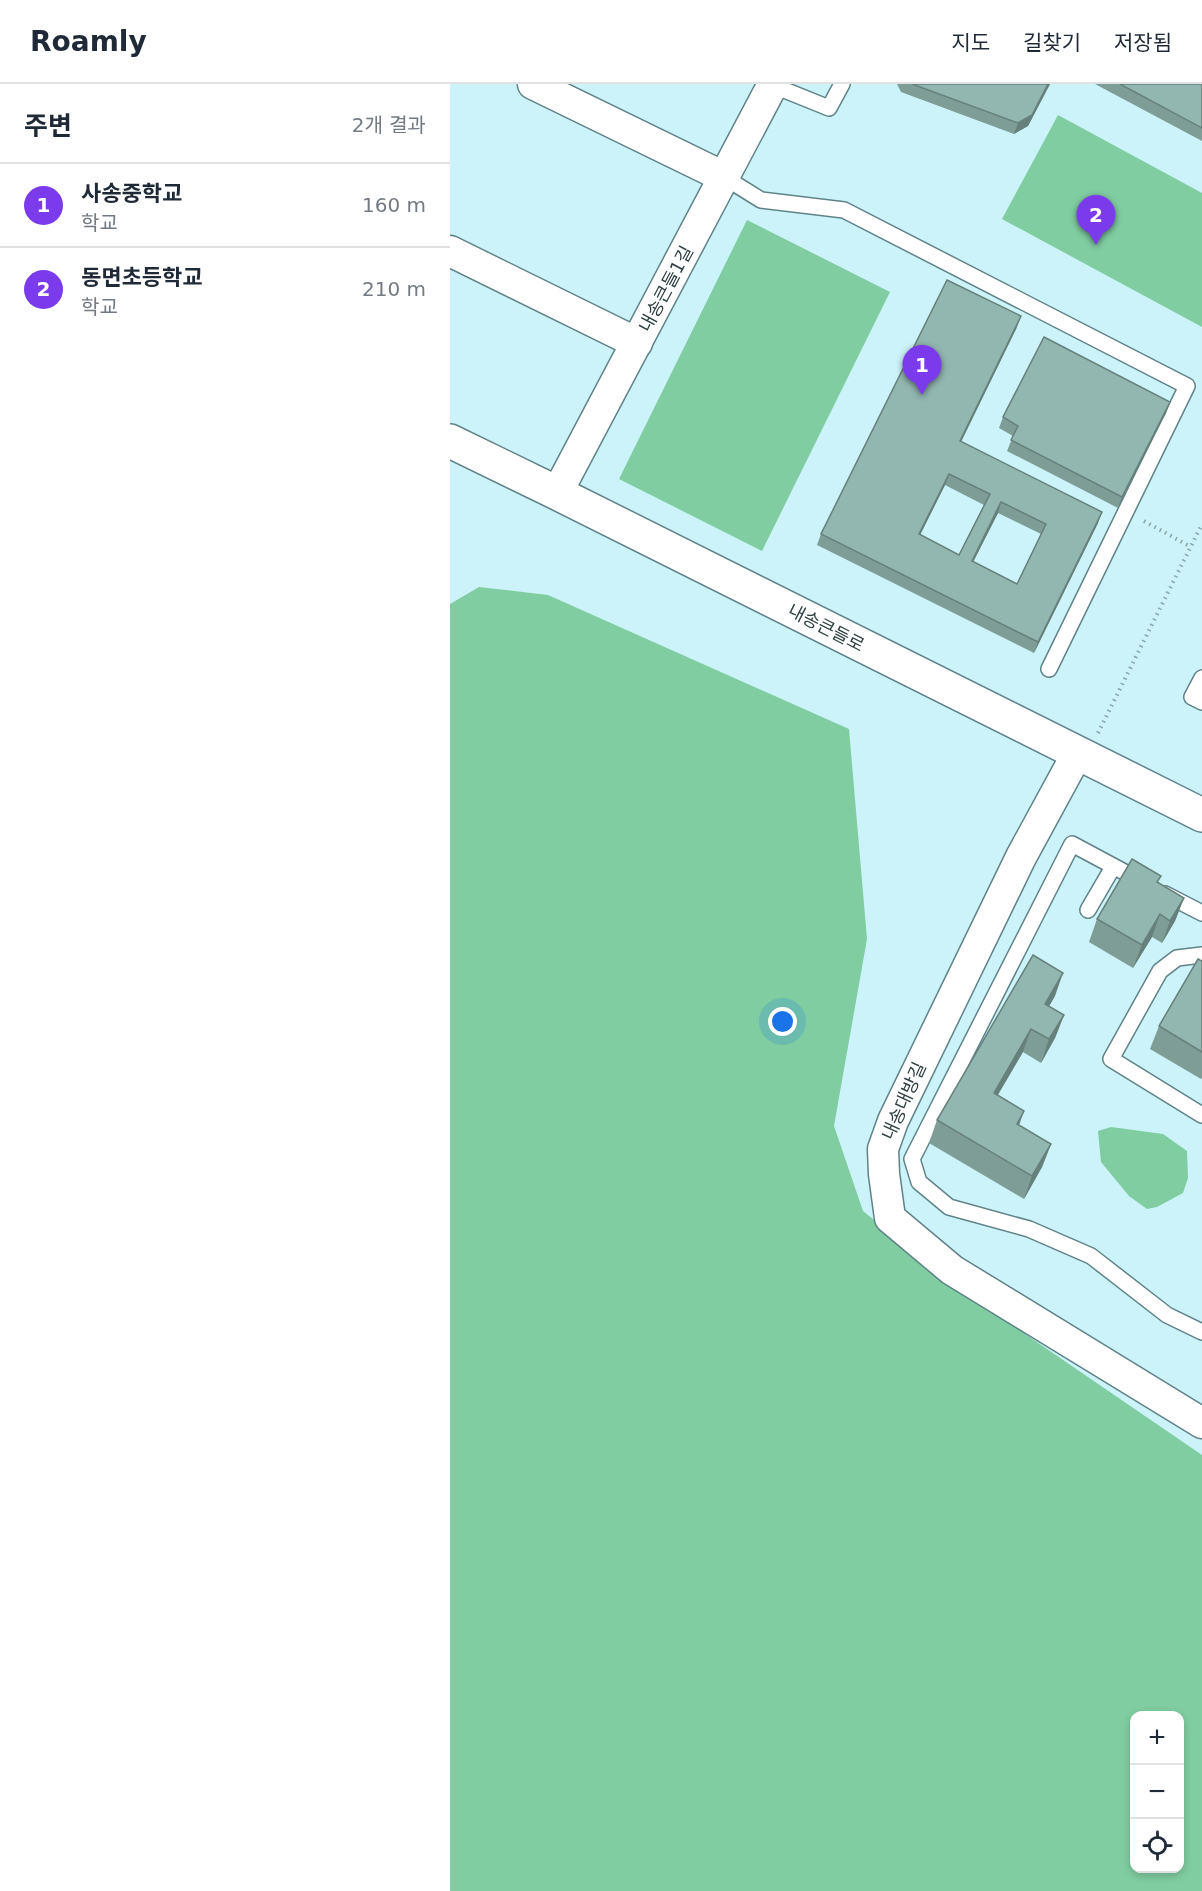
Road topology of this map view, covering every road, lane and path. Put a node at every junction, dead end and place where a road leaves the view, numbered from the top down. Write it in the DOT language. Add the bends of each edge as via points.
graph roads {
  1 [pos="533,84"];
  2 [pos="842,84"];
  3 [pos="773,85"];
  4 [pos="724,177"];
  5 [pos="450,251"];
  6 [pos="637,342"];
  7 [pos="450,441"];
  8 [pos="557,493"];
  9 [pos="1136,516"];
  10 [pos="1202,524"];
  11 [pos="1191,547"];
  12 [pos="1049,669"];
  13 [pos="1202,678"];
  14 [pos="1202,702"];
  15 [pos="1081,756"];
  16 [pos="1202,815"];
  17 [pos="1113,867"];
  18 [pos="1089,910"];
  19 [pos="1202,913"];
  20 [pos="1202,955"];
  21 [pos="1202,1115"];
  22 [pos="1202,1332"];
  23 [pos="1202,1423"];
  1 -- 4 [label="street"];
  2 -- 3 [label="lane" via="829,108"];
  3 -- 4 [label="street, 내송큰들1길"];
  4 -- 6 [label="street, 내송큰들1길"];
  4 -- 12 [label="lane" via="761,200 844,210 1187,386"];
  5 -- 6 [label="street"];
  6 -- 8 [label="street, 내송큰들1길"];
  7 -- 8 [label="street, 내송큰들로"];
  8 -- 15 [label="street, 내송큰들로"];
  9 -- 11 [label="path"];
  10 -- 11 [label="path"];
  11 -- 15 [label="path"];
  13 -- 14 [label="lane" via="1192,697"];
  15 -- 16 [label="street, 내송큰들로"];
  15 -- 23 [label="street, 내송대방길" via="1021,858 893,1121 883,1149 890,1218 952,1270"];
  17 -- 18 [label="lane"];
  17 -- 19 [label="lane"];
  17 -- 22 [label="lane" via="1072,844 912,1159 919,1182 949,1207 1029,1229 1091,1256 1167,1315"];
  20 -- 21 [label="lane" via="1177,958 1160,971 1111,1059"];
}
